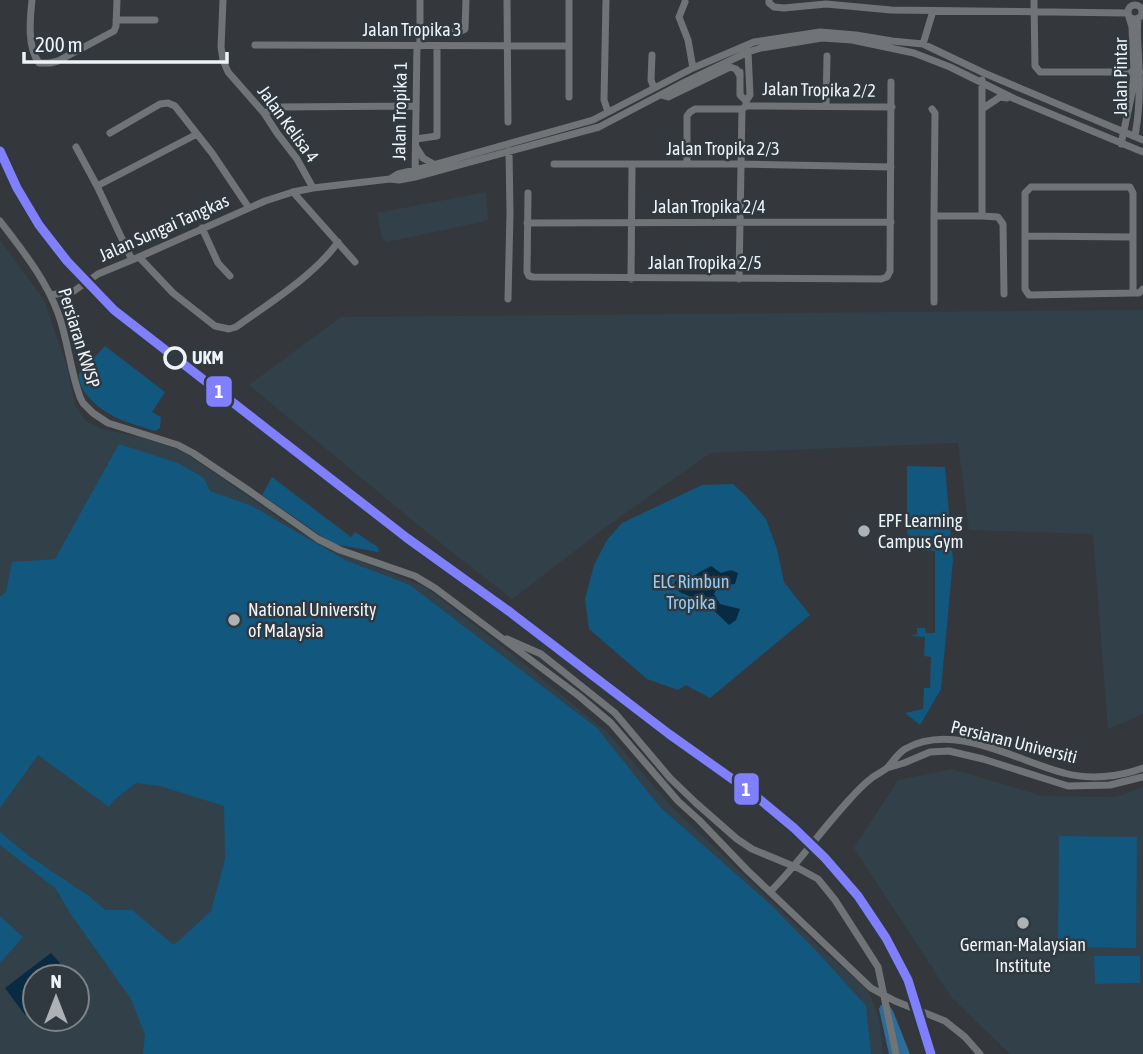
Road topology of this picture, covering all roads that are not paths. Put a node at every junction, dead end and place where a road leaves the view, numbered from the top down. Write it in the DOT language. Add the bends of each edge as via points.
graph roads {
  1 [pos="32,0"];
  2 [pos="117,0"];
  3 [pos="223,0"];
  4 [pos="420,0"];
  5 [pos="466,0"];
  6 [pos="508,0"];
  7 [pos="569,0"];
  8 [pos="606,0"];
  9 [pos="890,0"];
  10 [pos="1034,0"];
  11 [pos="685,2"];
  12 [pos="769,2"];
  13 [pos="826,2"];
  14 [pos="891,9"];
  15 [pos="1128,9"];
  16 [pos="933,11"];
  17 [pos="1141,11"];
  18 [pos="1034,12"];
  19 [pos="116,20"];
  20 [pos="155,20"];
  21 [pos="420,32"];
  22 [pos="923,44"];
  23 [pos="255,45"];
  24 [pos="418,46"];
  25 [pos="437,46"];
  26 [pos="507,46"];
  27 [pos="569,46"];
  28 [pos="746,49"];
  29 [pos="737,53"];
  30 [pos="652,55"];
  31 [pos="827,56"];
  32 [pos="693,68"];
  33 [pos="1137,72"];
  34 [pos="984,73"];
  35 [pos="740,76"];
  36 [pos="967,76"];
  37 [pos="891,82"];
  38 [pos="981,82"];
  39 [pos="654,88"];
  40 [pos="660,95"];
  41 [pos="569,97"];
  42 [pos="1015,99"];
  43 [pos="744,105"];
  44 [pos="416,106"];
  45 [pos="826,106"];
  46 [pos="892,107"];
  47 [pos="982,108"];
  48 [pos="932,109"];
  49 [pos="608,112"];
  50 [pos="264,113"];
  51 [pos="508,122"];
  52 [pos="1123,132"];
  53 [pos="110,133"];
  54 [pos="197,134"];
  55 [pos="1135,136"];
  56 [pos="1143,140"];
  57 [pos="509,143"];
  58 [pos="1121,144"];
  59 [pos="416,146"];
  60 [pos="76,147"];
  61 [pos="509,152"];
  62 [pos="1143,152"];
  63 [pos="554,164"];
  64 [pos="632,164"];
  65 [pos="687,164"];
  66 [pos="741,164"];
  67 [pos="435,165"];
  68 [pos="891,167"];
  69 [pos="401,173"];
  70 [pos="415,173"];
  71 [pos="390,179"];
  72 [pos="97,186"];
  73 [pos="313,188"];
  74 [pos="296,192"];
  75 [pos="528,192"];
  76 [pos="249,208"];
  77 [pos="934,213"];
  78 [pos="982,216"];
  79 [pos="0,221"];
  80 [pos="891,222"];
  81 [pos="527,223"];
  82 [pos="632,223"];
  83 [pos="740,223"];
  84 [pos="202,229"];
  85 [pos="1025,236"];
  86 [pos="1132,237"];
  87 [pos="338,242"];
  88 [pos="135,259"];
  89 [pos="355,262"];
  90 [pos="230,276"];
  91 [pos="631,279"];
  92 [pos="739,279"];
  93 [pos="1143,289"];
  94 [pos="1133,293"];
  95 [pos="1004,294"];
  96 [pos="51,295"];
  97 [pos="508,299"];
  98 [pos="934,302"];
  99 [pos="500,636"];
  100 [pos="886,768"];
  101 [pos="1143,768"];
  102 [pos="1143,777"];
  103 [pos="770,892"];
  104 [pos="896,1054"];
  105 [pos="980,1054"];
  1 -- 19 [label="street" via="33,49 39,62 58,61 109,34"];
  2 -- 19 [label="street"];
  3 -- 50 [label="street, Jalan Kelisa 4" via="223,60"];
  4 -- 21 [label="street, Jalan Tropika 1"];
  5 -- 21 [label="street" via="465,29"];
  6 -- 26 [label="street"];
  7 -- 27 [label="street"];
  8 -- 49 [label="street" via="604,100"];
  9 -- 14 [label="street"];
  10 -- 18 [label="street"];
  11 -- 32 [label="street" via="679,17"];
  12 -- 13 [label="street" via="783,8"];
  13 -- 14 [label="street"];
  14 -- 16 [label="street"];
  15 -- 17 [label="street" via="1134,5"];
  15 -- 17 [label="street" via="1133,19"];
  15 -- 18 [label="street"];
  15 -- 33 [label="street, Jalan Pintar"];
  16 -- 18 [label="street"];
  16 -- 22 [label="street"];
  17 -- 33 [label="street, Jalan Pintar"];
  18 -- 33 [label="street" via="1035,66 1040,72"];
  19 -- 20 [label="street"];
  21 -- 24 [label="street, Jalan Tropika 1"];
  22 -- 28 [label="street" via="820,32 762,40"];
  22 -- 34 [label="street"];
  23 -- 24 [label="street, Jalan Tropika 3"];
  24 -- 25 [label="street, Jalan Tropika 3"];
  24 -- 44 [label="street, Jalan Tropika 1"];
  25 -- 26 [label="street, Jalan Tropika 3"];
  25 -- 59 [label="street" via="437,136"];
  26 -- 27 [label="street, Jalan Tropika 3"];
  26 -- 51 [label="street"];
  27 -- 41 [label="street"];
  28 -- 29 [label="street"];
  28 -- 36 [label="street" via="845,39 914,53"];
  28 -- 43 [label="street" via="750,95"];
  29 -- 32 [label="street"];
  29 -- 35 [label="street"];
  29 -- 40 [label="street"];
  30 -- 39 [label="street"];
  31 -- 45 [label="street"];
  32 -- 39 [label="street"];
  33 -- 52 [label="street, Jalan Pintar"];
  33 -- 55 [label="street, Jalan Pintar"];
  34 -- 38 [label="street"];
  34 -- 52 [label="street"];
  35 -- 40 [label="street" via="730,67 668,97"];
  35 -- 43 [label="street"];
  36 -- 38 [label="street"];
  36 -- 47 [label="street"];
  37 -- 46 [label="street"];
  38 -- 42 [label="street"];
  38 -- 47 [label="street"];
  39 -- 49 [label="street"];
  40 -- 61 [label="street" via="599,127"];
  42 -- 47 [label="street" via="1000,97"];
  42 -- 58 [label="street"];
  43 -- 45 [label="street, Jalan Tropika 2/2"];
  43 -- 65 [label="street, Jalan Tropika 2/2" via="690,112"];
  43 -- 66 [label="street"];
  44 -- 50 [label="street" via="280,107"];
  44 -- 59 [label="street, Jalan Tropika 1"];
  45 -- 46 [label="street, Jalan Tropika 2/2"];
  46 -- 68 [label="street"];
  47 -- 78 [label="street"];
  48 -- 77 [label="street"];
  49 -- 57 [label="street"];
  50 -- 73 [label="street, Jalan Kelisa 4"];
  52 -- 55 [label="street"];
  52 -- 58 [label="street, Jalan Pintar"];
  53 -- 54 [label="street" via="168,103"];
  54 -- 72 [label="street"];
  54 -- 76 [label="street"];
  55 -- 56 [label="street"];
  57 -- 61 [label="street"];
  57 -- 67 [label="street"];
  58 -- 62 [label="street"];
  59 -- 67 [label="street" via="423,158"];
  59 -- 69 [label="street" via="409,166"];
  59 -- 70 [label="street, Jalan Tropika 1"];
  60 -- 72 [label="street"];
  61 -- 70 [label="street"];
  61 -- 97 [label="street"];
  63 -- 64 [label="street, Jalan Tropika 2/3"];
  64 -- 65 [label="street, Jalan Tropika 2/3"];
  64 -- 82 [label="street"];
  65 -- 66 [label="street, Jalan Tropika 2/3"];
  66 -- 68 [label="street, Jalan Tropika 2/3"];
  66 -- 83 [label="street"];
  67 -- 70 [label="street"];
  68 -- 80 [label="street"];
  69 -- 70 [label="street"];
  69 -- 71 [label="street"];
  70 -- 71 [label="street, Jalan Sungai Tangkas"];
  71 -- 73 [label="street, Jalan Sungai Tangkas"];
  72 -- 88 [label="street"];
  73 -- 74 [label="street, Jalan Sungai Tangkas"];
  74 -- 76 [label="street, Jalan Sungai Tangkas"];
  74 -- 87 [label="street"];
  75 -- 81 [label="street"];
  76 -- 84 [label="street, Jalan Sungai Tangkas"];
  77 -- 78 [label="street"];
  77 -- 98 [label="street"];
  78 -- 95 [label="street" via="998,217 1003,224"];
  79 -- 96 [label="street, Persiaran KWSP"];
  80 -- 83 [label="street, Jalan Tropika 2/4"];
  80 -- 92 [label="street, Jalan Tropika 2/5" via="887,277"];
  81 -- 82 [label="street, Jalan Tropika 2/4"];
  81 -- 91 [label="street, Jalan Tropika 2/5" via="529,276"];
  82 -- 83 [label="street, Jalan Tropika 2/4"];
  82 -- 91 [label="street"];
  83 -- 92 [label="street"];
  84 -- 88 [label="street, Jalan Sungai Tangkas"];
  84 -- 90 [label="street" via="218,263"];
  85 -- 86 [label="street"];
  85 -- 86 [label="street" via="1025,192 1031,187 1130,187"];
  85 -- 94 [label="street" via="1025,289 1029,295"];
  86 -- 94 [label="street"];
  87 -- 88 [label="street" via="295,284 229,329 215,326"];
  87 -- 89 [label="street"];
  88 -- 96 [label="street, Jalan Sungai Tangkas" via="94,276 74,291"];
  91 -- 92 [label="street, Jalan Tropika 2/5"];
  93 -- 94 [label="street"];
  96 -- 99 [label="street, Persiaran KWSP" via="76,387 93,412 108,423 178,445 328,545 419,577"];
  99 -- 103 [label="street" via="611,723 678,801"];
  99 -- 104 [label="street" via="541,654 598,698 679,787 737,839 818,879 878,967"];
  100 -- 101 [label="street, Persiaran Universiti" via="907,748 939,740 967,743 1081,776 1111,776"];
  100 -- 102 [label="street, Persiaran Universiti" via="930,752 949,751 1077,787"];
  100 -- 103 [label="street, Persiaran Universiti" via="846,802"];
  103 -- 105 [label="street" via="871,988 944,1021"];
}
